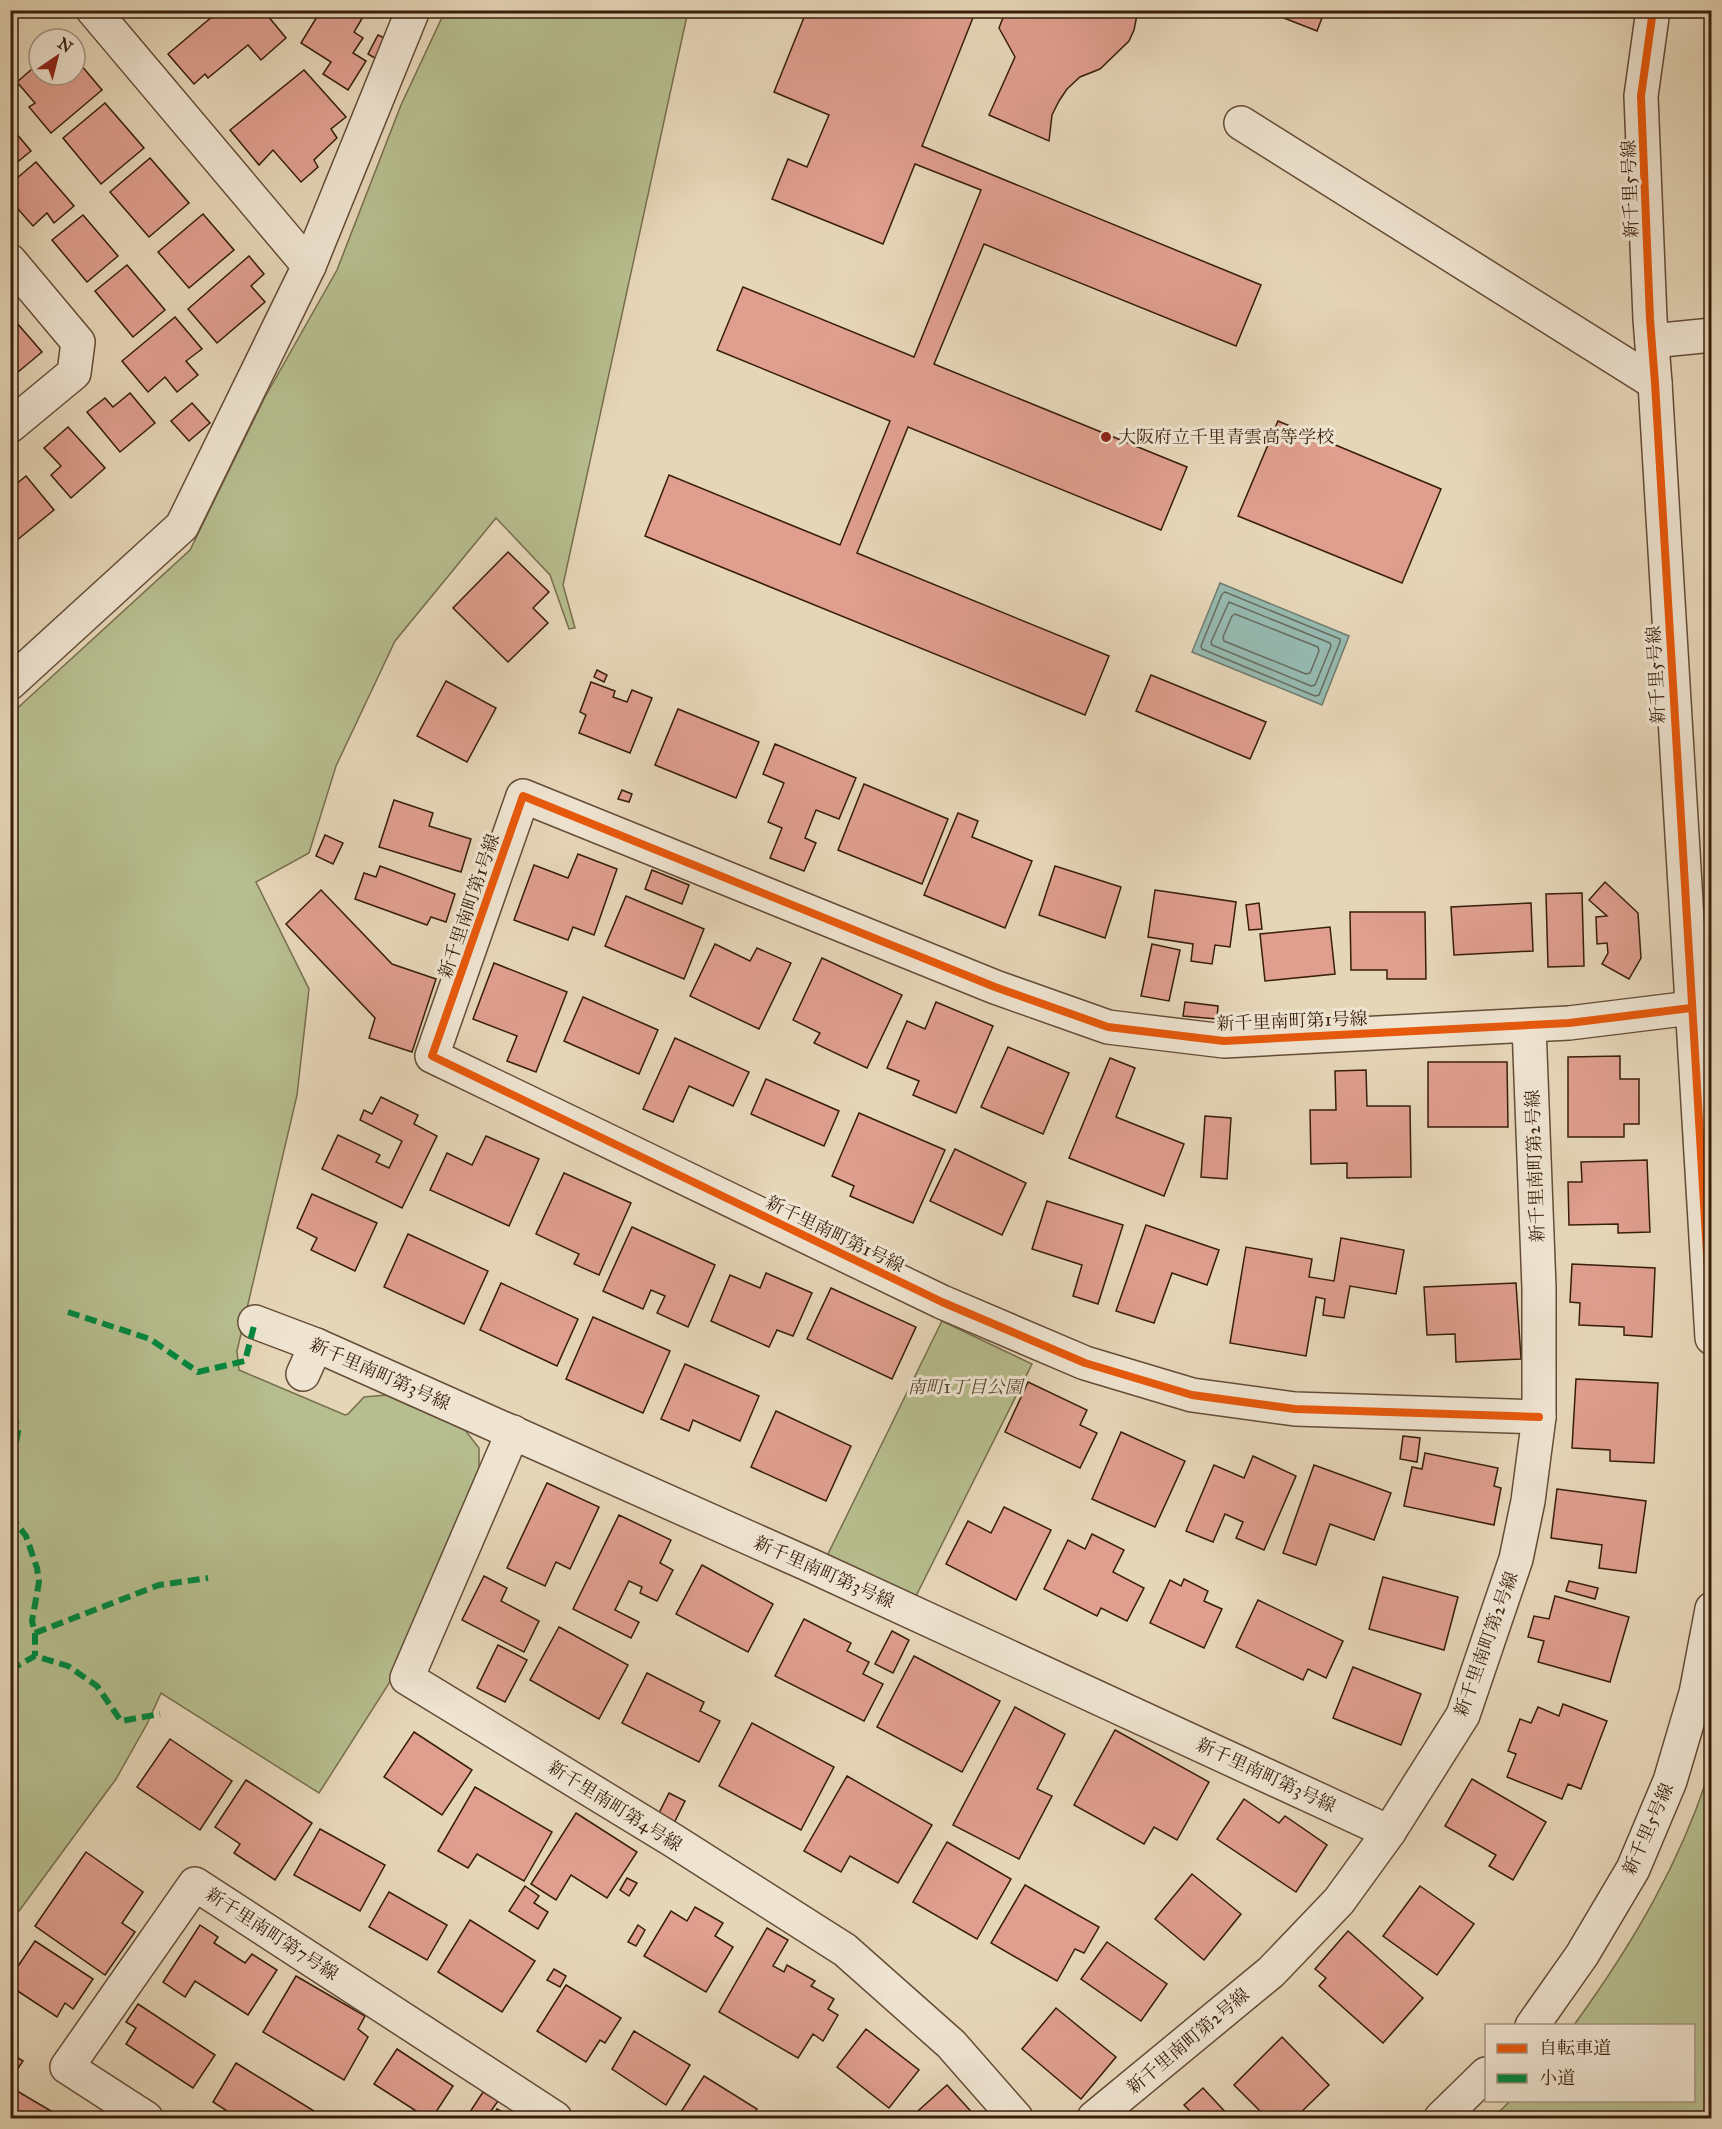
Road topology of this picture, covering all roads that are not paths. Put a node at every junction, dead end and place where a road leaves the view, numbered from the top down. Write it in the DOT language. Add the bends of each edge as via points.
graph roads {
  1 [pos="93,10"];
  2 [pos="1653,10"];
  3 [pos="410,12"];
  4 [pos="1241,123"];
  5 [pos="10,261"];
  6 [pos="309,266"];
  7 [pos="1712,335"];
  8 [pos="1652,341"];
  9 [pos="1655,383"];
  10 [pos="10,426"];
  11 [pos="10,683"];
  12 [pos="1691,1008"];
  13 [pos="1529,1026"];
  14 [pos="255,1322"];
  15 [pos="1712,1338"];
  16 [pos="1539,1417"];
  17 [pos="513,1432"];
  18 [pos="1712,1609"];
  19 [pos="1389,1832"];
  20 [pos="1533,2024"];
  21 [pos="1485,2075"];
  22 [pos="146,2118"];
  23 [pos="555,2118"];
  24 [pos="1016,2118"];
  25 [pos="1094,2118"];
  26 [pos="1441,2118"];
  1 -- 6 [label="street"];
  2 -- 8 [label="street, 新千里5号線" via="1641,96"];
  3 -- 6 [label="street"];
  4 -- 9 [label="street"];
  5 -- 10 [label="street" via="78,342 74,373"];
  6 -- 11 [label="street" via="182,526"];
  7 -- 8 [label="street"];
  8 -- 9 [label="street, 新千里5号線"];
  9 -- 12 [label="street, 新千里5号線"];
  12 -- 13 [label="street, 新千里南町第1号線"];
  12 -- 15 [label="street, 新千里5号線"];
  13 -- 16 [label="street, 新千里南町第2号線" via="1539,1288"];
  13 -- 16 [label="street, 新千里南町第1号線" via="1224,1041 1108,1027 995,987 523,796 432,1056 942,1302 1085,1363 1192,1395 1283,1407"];
  14 -- 17 [label="street, 新千里南町第3号線" via="309,1360"];
  16 -- 19 [label="street, 新千里南町第2号線" via="1516,1559 1463,1715"];
  17 -- 19 [label="street, 新千里南町第3号線"];
  17 -- 24 [label="street, 新千里南町第4号線" via="407,1678 845,1950 951,2044"];
  18 -- 20 [label="street, 新千里5号線" via="1696,1693 1670,1782 1633,1869 1582,1955"];
  19 -- 25 [label="street, 新千里南町第2号線" via="1339,1901 1271,1972"];
  21 -- 26 [label="street"];
  22 -- 23 [label="street, 新千里南町第7号線" via="67,2067 195,1884"];
}
